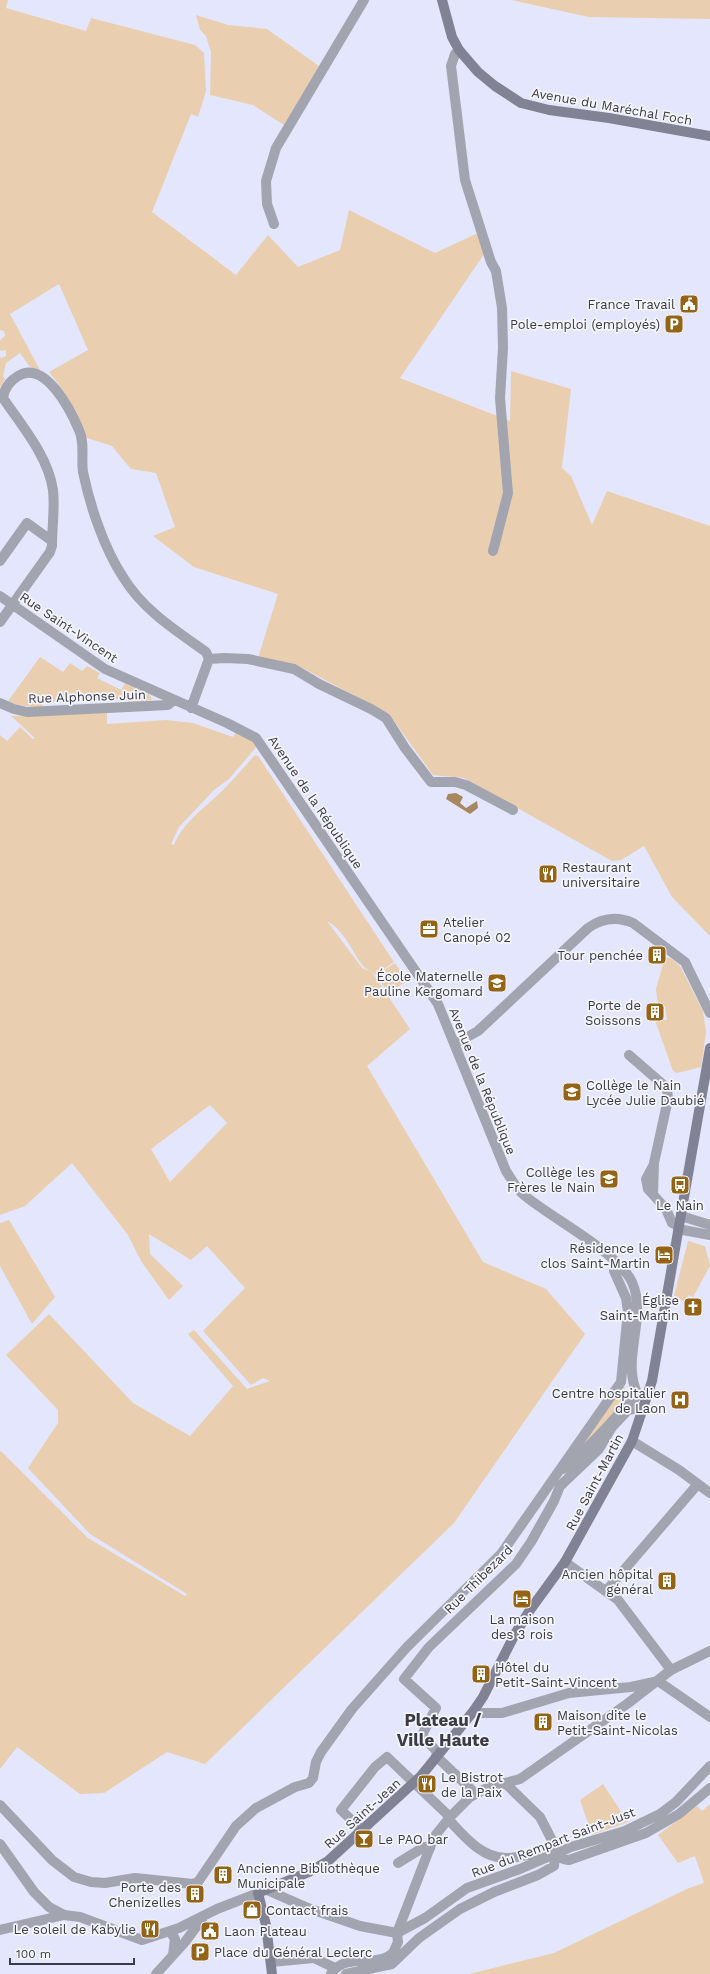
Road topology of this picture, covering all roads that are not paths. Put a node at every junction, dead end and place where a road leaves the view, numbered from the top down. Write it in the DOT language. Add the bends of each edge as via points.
graph roads {
  1 [pos="364,0"];
  2 [pos="440,1"];
  3 [pos="459,50"];
  4 [pos="710,136"];
  5 [pos="274,224"];
  6 [pos="2,398"];
  7 [pos="52,541"];
  8 [pos="492,551"];
  9 [pos="0,561"];
  10 [pos="0,596"];
  11 [pos="13,605"];
  12 [pos="0,622"];
  13 [pos="209,659"];
  14 [pos="174,700"];
  15 [pos="0,703"];
  16 [pos="191,708"];
  17 [pos="513,810"];
  18 [pos="710,1013"];
  19 [pos="455,1044"];
  20 [pos="710,1048"];
  21 [pos="629,1056"];
  22 [pos="666,1209"];
  23 [pos="680,1221"];
  24 [pos="710,1226"];
  25 [pos="710,1235"];
  26 [pos="619,1264"];
  27 [pos="643,1396"];
  28 [pos="644,1407"];
  29 [pos="632,1441"];
  30 [pos="554,1477"];
  31 [pos="697,1484"];
  32 [pos="710,1493"];
  33 [pos="565,1562"];
  34 [pos="606,1591"];
  35 [pos="710,1651"];
  36 [pos="671,1670"];
  37 [pos="658,1681"];
  38 [pos="472,1713"];
  39 [pos="710,1718"];
  40 [pos="437,1755"];
  41 [pos="710,1766"];
  42 [pos="415,1782"];
  43 [pos="505,1783"];
  44 [pos="710,1788"];
  45 [pos="476,1794"];
  46 [pos="0,1805"];
  47 [pos="449,1818"];
  48 [pos="362,1830"];
  49 [pos="0,1844"];
  50 [pos="430,1848"];
  51 [pos="554,1852"];
  52 [pos="398,1863"];
  53 [pos="263,1891"];
  54 [pos="64,1915"];
  55 [pos="204,1916"];
  56 [pos="0,1930"];
  57 [pos="170,1931"];
  58 [pos="397,1933"];
  59 [pos="173,1955"];
  60 [pos="271,1962"];
  61 [pos="333,1971"];
  62 [pos="156,1974"];
  63 [pos="272,1974"];
  64 [pos="346,1974"];
  1 -- 5 [label="street" via="276,148 266,181 267,204"];
  2 -- 3 [label="main road, Avenue du Maréchal Foch"];
  3 -- 4 [label="main road, Avenue du Maréchal Foch" via="484,76 521,102 549,110"];
  3 -- 8 [label="street" via="451,66 465,180 496,271 502,308 500,398 508,493"];
  6 -- 7 [label="street" via="35,446 48,471 52,490"];
  6 -- 13 [label="street" via="10,382 21,374 32,373 53,384 80,432 83,472 100,529 123,577 152,613 206,652"];
  7 -- 9 [label="street" via="27,523"];
  7 -- 11 [label="street" via="50,552"];
  10 -- 11 [label="street, Rue Saint-Vincent"];
  11 -- 12 [label="street"];
  11 -- 14 [label="street, Rue Saint-Vincent" via="105,669"];
  13 -- 16 [label="street"];
  13 -- 17 [label="street" via="248,659 294,669 386,718 431,782 455,782 466,785"];
  14 -- 15 [label="street, Rue Alphonse Juin" via="168,705 27,712"];
  14 -- 16 [label="street, Rue Saint-Vincent"];
  16 -- 19 [label="street, Avenue de la République" via="248,733 262,745 438,1004"];
  18 -- 19 [label="street" via="685,962 632,923 611,918 595,922 478,1031"];
  19 -- 26 [label="street, Avenue de la République" via="506,1171 522,1194"];
  20 -- 23 [label="main road, Rue Saint-Martin"];
  21 -- 22 [label="street" via="667,1088 668,1098 654,1163 646,1179 648,1190"];
  22 -- 23 [label="street"];
  22 -- 23 [label="street" via="672,1223"];
  23 -- 24 [label="street"];
  23 -- 25 [label="street"];
  23 -- 27 [label="main road, Rue Saint-Martin"];
  26 -- 27 [label="street, Avenue de la République" via="631,1281 638,1301 632,1380"];
  26 -- 30 [label="street" via="614,1271 626,1298 628,1311 621,1382"];
  27 -- 28 [label="main road, Rue Saint-Martin"];
  27 -- 30 [label="street" via="607,1425 576,1460"];
  28 -- 29 [label="main road, Rue Saint-Martin"];
  28 -- 40 [label="street, Rue Thibezard" via="628,1410 612,1427 599,1449 560,1486 550,1508 516,1564 429,1647 404,1679 436,1708 422,1735"];
  29 -- 31 [label="street"];
  29 -- 33 [label="main road, Rue Saint-Martin"];
  30 -- 46 [label="street" via="492,1565 408,1647 352,1709 321,1752 309,1783 294,1787 256,1808 236,1826 198,1882 193,1884 135,1878 104,1883 74,1877 52,1860"];
  31 -- 32 [label="street"];
  31 -- 34 [label="street"];
  33 -- 34 [label="street"];
  33 -- 38 [label="main road, Rue Saint-Martin" via="515,1634 483,1697"];
  34 -- 36 [label="street" via="618,1600"];
  35 -- 36 [label="street"];
  36 -- 37 [label="street"];
  37 -- 38 [label="street" via="631,1687 569,1693 497,1714"];
  37 -- 39 [label="street"];
  37 -- 43 [label="street" via="520,1779"];
  38 -- 40 [label="main road, Rue Saint-Jean"];
  40 -- 42 [label="main road, Rue Saint-Jean"];
  40 -- 45 [label="street"];
  41 -- 51 [label="street, Rue du Rempart Saint-Just" via="667,1810 624,1831"];
  42 -- 47 [label="street"];
  42 -- 48 [label="main road, Rue Saint-Jean"];
  42 -- 48 [label="street" via="387,1757 375,1767 341,1810"];
  43 -- 45 [label="street"];
  43 -- 51 [label="street" via="540,1817"];
  44 -- 51 [label="street" via="679,1814 640,1836 569,1860 564,1860"];
  45 -- 47 [label="street"];
  47 -- 50 [label="street" via="434,1837"];
  47 -- 51 [label="street" via="467,1840 485,1852 505,1858"];
  48 -- 53 [label="main road, Rue Saint-Jean" via="342,1850 320,1866"];
  49 -- 54 [label="street" via="34,1892 49,1907"];
  50 -- 52 [label="street" via="424,1847"];
  50 -- 58 [label="street"];
  51 -- 58 [label="street, Rue du Rempart Saint-Just" via="520,1869 468,1888 426,1918"];
  51 -- 64 [label="street" via="556,1863 550,1869 464,1906 419,1938 392,1964"];
  53 -- 55 [label="street"];
  53 -- 58 [label="street" via="360,1926"];
  53 -- 60 [label="main road"];
  54 -- 56 [label="street"];
  54 -- 57 [label="street" via="80,1917 142,1940"];
  55 -- 57 [label="street"];
  55 -- 59 [label="street"];
  57 -- 59 [label="street" via="175,1939"];
  58 -- 61 [label="street" via="397,1947 390,1956 348,1962"];
  59 -- 62 [label="street"];
  60 -- 61 [label="street" via="314,1958"];
  60 -- 63 [label="main road"];
}
